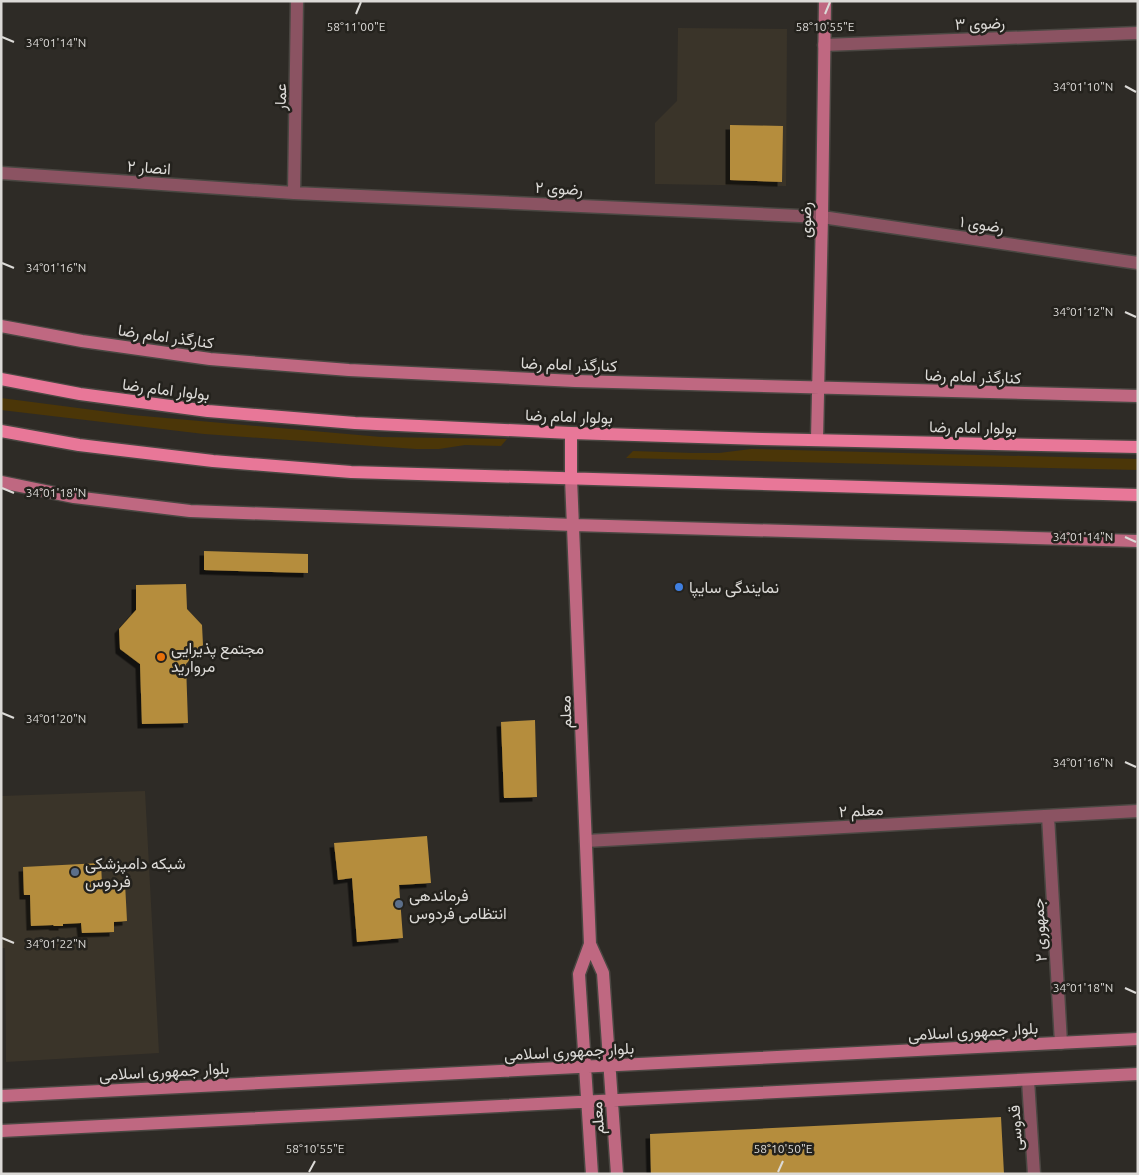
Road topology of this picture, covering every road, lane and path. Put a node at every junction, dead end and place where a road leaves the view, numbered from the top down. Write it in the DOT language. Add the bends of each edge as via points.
graph roads {
  1 [pos="298,1"];
  2 [pos="825,1"];
  3 [pos="1138,33"];
  4 [pos="824,45"];
  5 [pos="1,173"];
  6 [pos="294,193"];
  7 [pos="822,216"];
  8 [pos="1138,263"];
  9 [pos="1,326"];
  10 [pos="1,379"];
  11 [pos="818,388"];
  12 [pos="1138,396"];
  13 [pos="1,431"];
  14 [pos="571,433"];
  15 [pos="817,439"];
  16 [pos="1138,446"];
  17 [pos="571,478"];
  18 [pos="1,482"];
  19 [pos="1138,495"];
  20 [pos="574,525"];
  21 [pos="1138,541"];
  22 [pos="1138,811"];
  23 [pos="1048,816"];
  24 [pos="586,841"];
  25 [pos="590,944"];
  26 [pos="1138,1039"];
  27 [pos="1062,1043"];
  28 [pos="610,1066"];
  29 [pos="585,1067"];
  30 [pos="1138,1074"];
  31 [pos="1028,1080"];
  32 [pos="1,1096"];
  33 [pos="612,1100"];
  34 [pos="587,1102"];
  35 [pos="1,1131"];
  36 [pos="592,1174"];
  37 [pos="617,1174"];
  38 [pos="1034,1174"];
  1 -- 6 [label="street, عمار"];
  2 -- 4 [label="street, رضوی"];
  3 -- 4 [label="street, رضوی ۳"];
  4 -- 7 [label="street, رضوی"];
  5 -- 6 [label="street, انصار ۲"];
  6 -- 7 [label="street, رضوی ۲"];
  7 -- 8 [label="street, رضوی ۱"];
  7 -- 11 [label="street, رضوی"];
  9 -- 11 [label="street, کنارگذر امام رضا" via="210,359 339,369 575,381"];
  10 -- 14 [label="main road, بولوار امام رضا" via="80,394 208,411 355,423"];
  11 -- 12 [label="street, کنارگذر امام رضا"];
  11 -- 15 [label="street, رضوی"];
  13 -- 17 [label="main road" via="213,461 351,472"];
  14 -- 15 [label="main road, بولوار امام رضا"];
  14 -- 17 [label="main road"];
  15 -- 16 [label="main road, بولوار امام رضا"];
  17 -- 19 [label="main road"];
  17 -- 20 [label="street, معلم"];
  18 -- 20 [label="street" via="74,497 190,511"];
  20 -- 21 [label="street"];
  20 -- 24 [label="street, معلم"];
  22 -- 23 [label="street, معلم ۲"];
  23 -- 24 [label="street, معلم ۲"];
  23 -- 27 [label="street, جمهوری ۲"];
  24 -- 25 [label="street, معلم"];
  25 -- 28 [label="street, معلم" via="603,973"];
  25 -- 29 [label="street, معلم" via="579,974"];
  26 -- 27 [label="street, بلوار جمهوری اسلامی"];
  27 -- 28 [label="street, بلوار جمهوری اسلامی"];
  28 -- 29 [label="street, بلوار جمهوری اسلامی"];
  28 -- 33 [label="street, معلم"];
  29 -- 32 [label="street, بلوار جمهوری اسلامی"];
  29 -- 34 [label="street, معلم"];
  30 -- 31 [label="street"];
  31 -- 33 [label="street"];
  31 -- 38 [label="street, قدوسی"];
  33 -- 34 [label="street"];
  33 -- 37 [label="street, معلم"];
  34 -- 35 [label="street"];
  34 -- 36 [label="street, معلم"];
}
